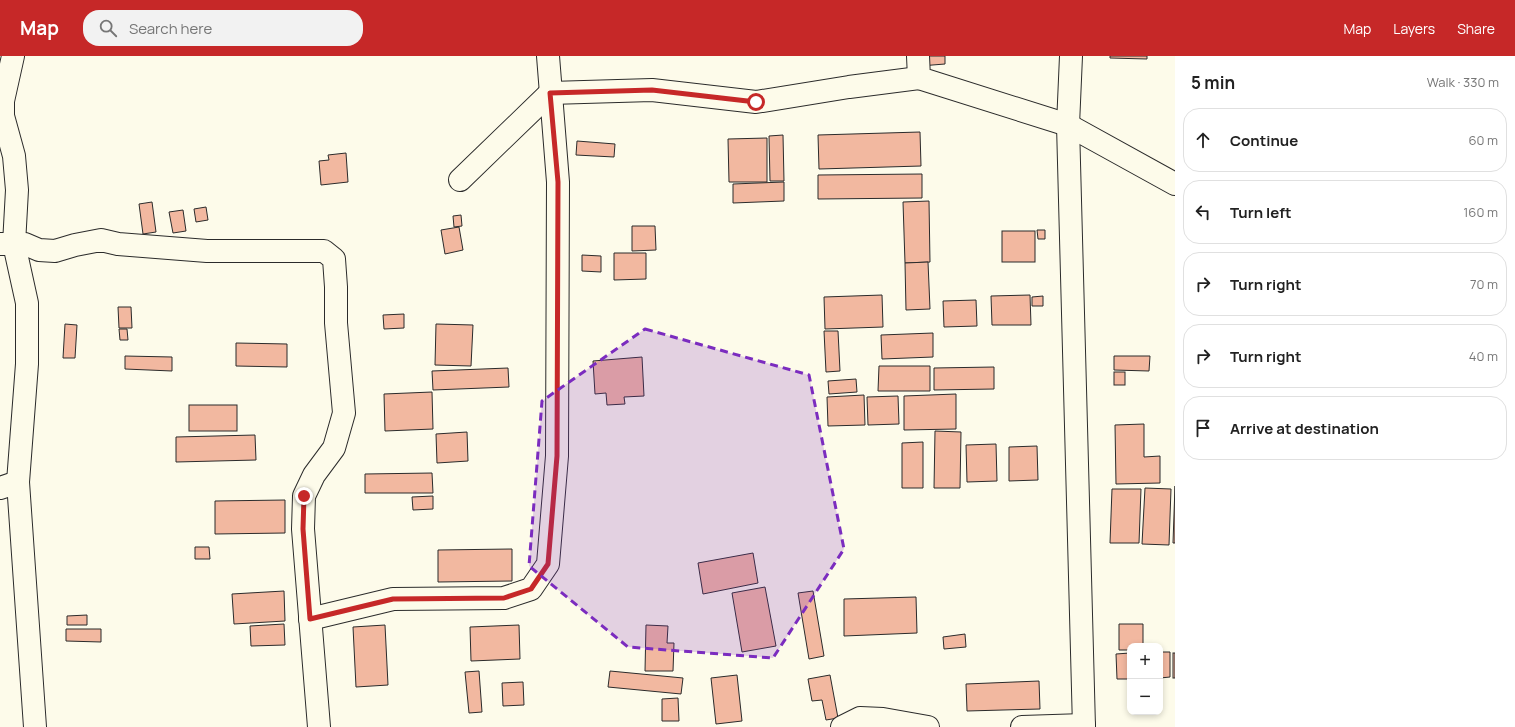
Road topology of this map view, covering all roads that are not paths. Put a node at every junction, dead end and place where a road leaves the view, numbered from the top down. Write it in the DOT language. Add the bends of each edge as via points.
graph roads {
  1 [pos="13,56"];
  2 [pos="548,56"];
  3 [pos="918,56"];
  4 [pos="1071,56"];
  5 [pos="919,78"];
  6 [pos="550,93"];
  7 [pos="1068,125"];
  8 [pos="460,180"];
  9 [pos="1175,184"];
  10 [pos="7,244"];
  11 [pos="9,485"];
  12 [pos="310,619"];
  13 [pos="1084,726"];
  14 [pos="35,727"];
  15 [pos="318,727"];
  16 [pos="842,727"];
  17 [pos="928,727"];
  18 [pos="1022,727"];
  1 -- 10 [label="street" via="3,101 14,156 17,190"];
  2 -- 6 [label="street"];
  3 -- 5 [label="street"];
  4 -- 7 [label="street"];
  5 -- 6 [label="street" via="756,102 652,90"];
  5 -- 7 [label="street"];
  6 -- 8 [label="street"];
  6 -- 12 [label="street" via="558,182 557,456 548,564 531,589 504,598 393,599"];
  7 -- 9 [label="street"];
  7 -- 13 [label="street"];
  10 -- 11 [label="street" via="27,303 27,364"];
  10 -- 12 [label="street" via="25,244 39,250 54,251 101,240 118,244 207,251 324,251 334,259 336,323 344,413 334,448 314,475 304,496 303,529"];
  11 -- 14 [label="street"];
  12 -- 15 [label="street"];
  13 -- 18 [label="street"];
  16 -- 17 [label="street" via="860,718 883,719"];
}
